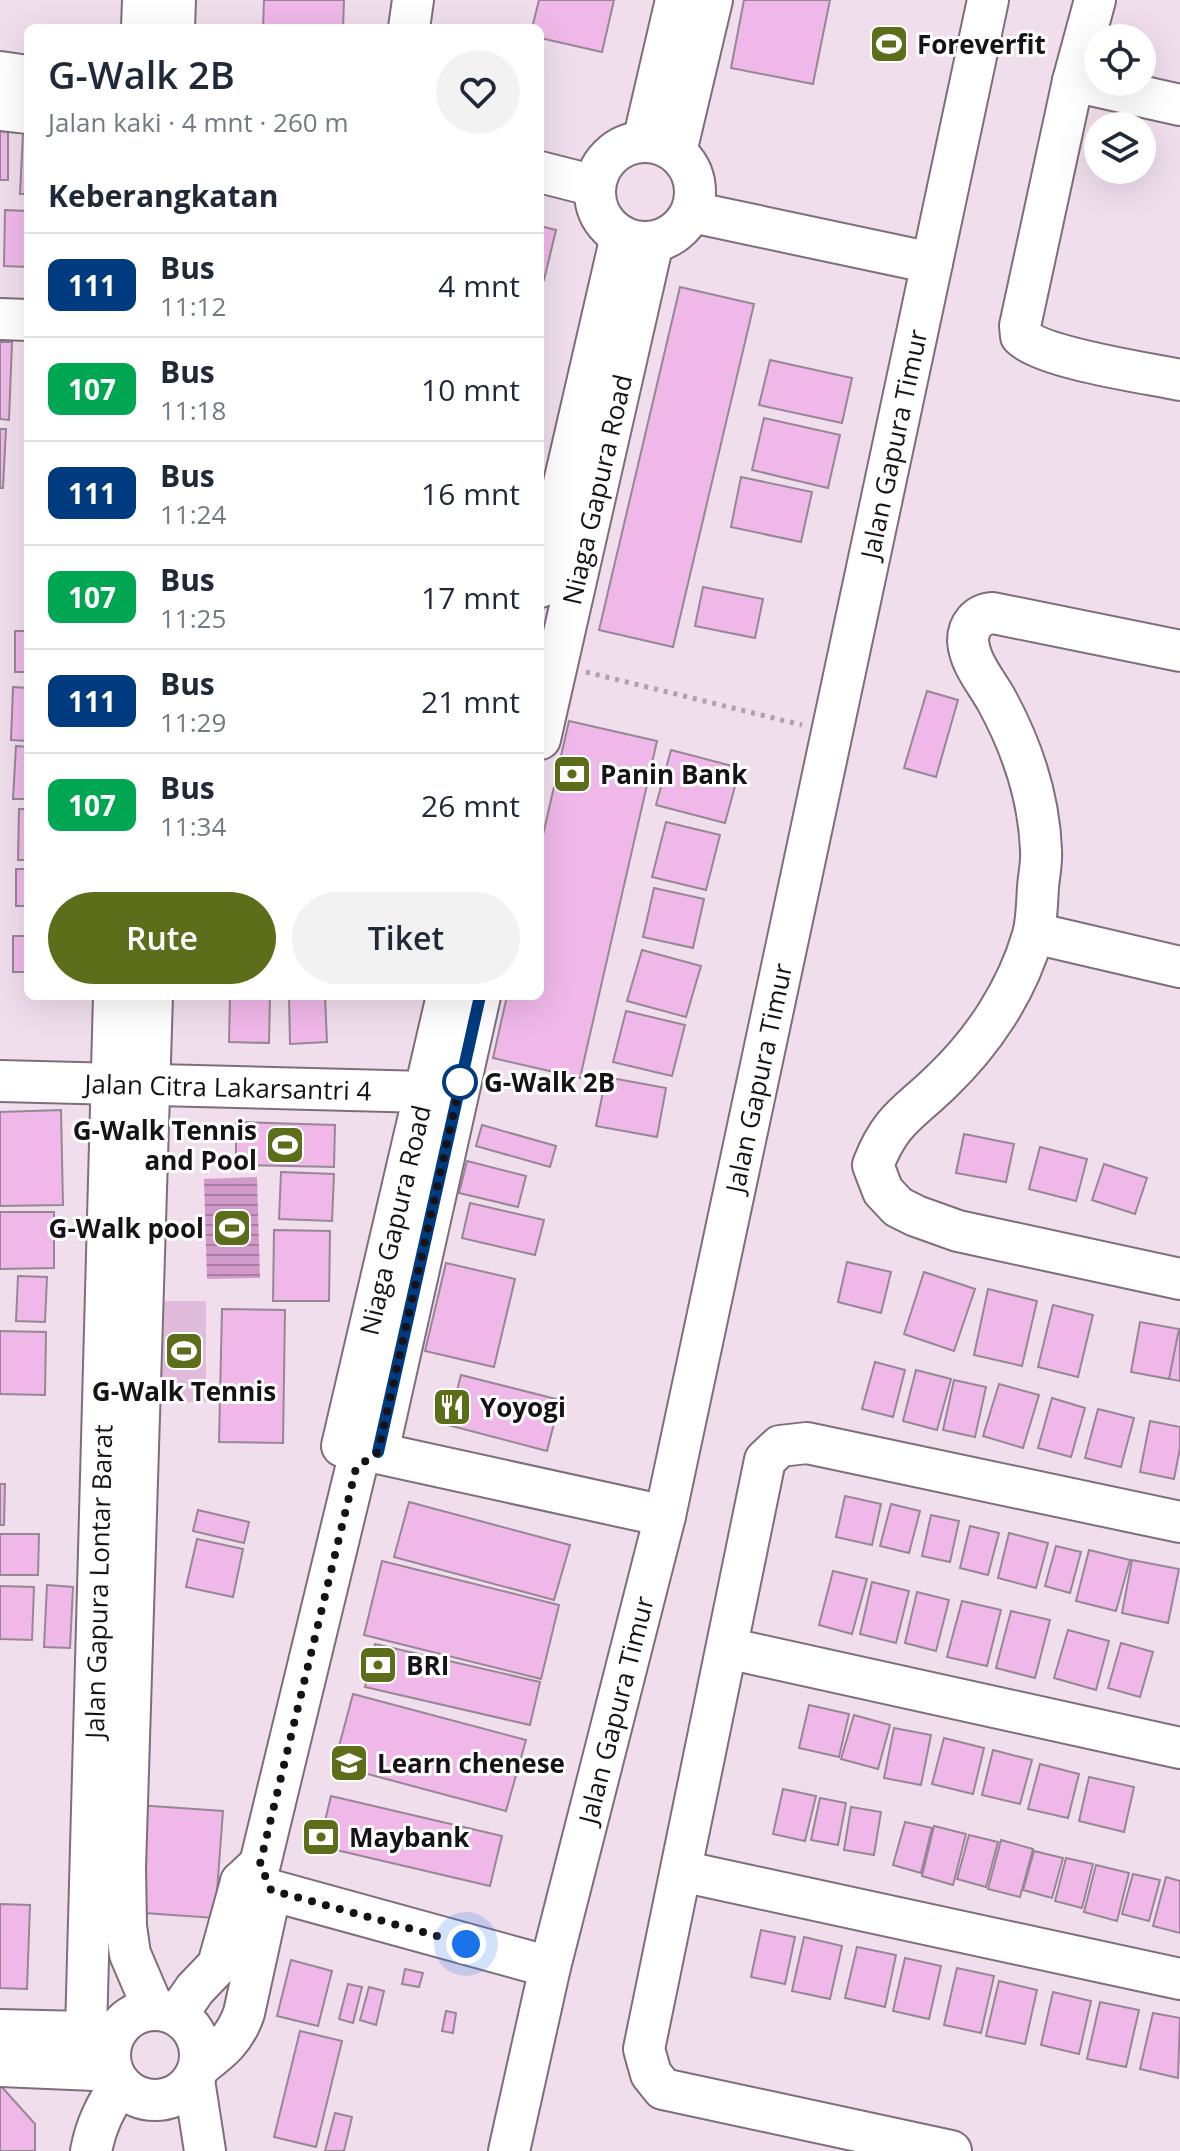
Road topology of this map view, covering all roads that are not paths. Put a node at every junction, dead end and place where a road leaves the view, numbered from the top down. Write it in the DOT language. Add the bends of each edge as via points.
graph roads {
  1 [pos="143,0"];
  2 [pos="175,0"];
  3 [pos="413,0"];
  4 [pos="676,0"];
  5 [pos="712,0"];
  6 [pos="988,0"];
  7 [pos="1095,0"];
  8 [pos="142,24"];
  9 [pos="174,24"];
  10 [pos="410,24"];
  11 [pos="0,72"];
  12 [pos="24,75"];
  13 [pos="1073,81"];
  14 [pos="1180,105"];
  15 [pos="0,110"];
  16 [pos="24,113"];
  17 [pos="660,147"];
  18 [pos="544,173"];
  19 [pos="595,186"];
  20 [pos="692,212"];
  21 [pos="637,239"];
  22 [pos="932,263"];
  23 [pos="0,319"];
  24 [pos="24,320"];
  25 [pos="1180,380"];
  26 [pos="544,573"];
  27 [pos="1180,651"];
  28 [pos="544,722"];
  29 [pos="1034,933"];
  30 [pos="1180,967"];
  31 [pos="115,1000"];
  32 [pos="151,1000"];
  33 [pos="447,1000"];
  34 [pos="478,1000"];
  35 [pos="0,1081"];
  36 [pos="130,1085"];
  37 [pos="441,1094"];
  38 [pos="1180,1279"];
  39 [pos="359,1455"];
  40 [pos="665,1516"];
  41 [pos="1180,1522"];
  42 [pos="727,1648"];
  43 [pos="1180,1748"];
  44 [pos="681,1871"];
  45 [pos="257,1879"];
  46 [pos="550,1967"];
  47 [pos="1180,1979"];
  48 [pos="165,2012"];
  49 [pos="0,2030"];
  50 [pos="0,2066"];
  51 [pos="104,2066"];
  52 [pos="197,2073"];
  53 [pos="91,2151"];
  54 [pos="205,2151"];
  55 [pos="509,2151"];
  56 [pos="951,2151"];
  1 -- 8 [label="street"];
  2 -- 9 [label="street"];
  3 -- 10 [label="street"];
  4 -- 17 [label="street"];
  5 -- 17 [label="street"];
  6 -- 22 [label="street, Jalan Gapura Timur"];
  7 -- 13 [label="street"];
  11 -- 12 [label="street"];
  13 -- 14 [label="street"];
  13 -- 25 [label="street" via="1021,336 1061,355"];
  15 -- 16 [label="street"];
  17 -- 19 [label="street" via="626,146 611,155"];
  17 -- 20 [label="street" via="688,165 696,196"];
  18 -- 19 [label="street"];
  19 -- 21 [label="street" via="600,214"];
  20 -- 21 [label="street" via="676,231"];
  20 -- 22 [label="street"];
  21 -- 26 [label="street, Niaga Gapura Road"];
  21 -- 28 [label="street, Niaga Gapura Road"];
  22 -- 40 [label="street, Jalan Gapura Timur"];
  23 -- 24 [label="street"];
  27 -- 29 [label="street" via="993,613 984,613 970,628 973,662 1021,751 1035,800 1041,852"];
  29 -- 30 [label="street"];
  29 -- 38 [label="street" via="1009,995 988,1028 940,1084 900,1116 881,1143 873,1165 883,1191 898,1207 958,1231"];
  31 -- 36 [label="street, Jalan Gapura Lontar Barat"];
  32 -- 36 [label="street, Jalan Gapura Lontar Barat"];
  33 -- 37 [label="street, Niaga Gapura Road"];
  34 -- 37 [label="street, Niaga Gapura Road"];
  35 -- 36 [label="street, Jalan Citra Lakarsantri 4"];
  36 -- 37 [label="street, Jalan Citra Lakarsantri 4"];
  36 -- 48 [label="street, Jalan Gapura Lontar Barat" via="126,1926 130,1954"];
  36 -- 51 [label="street, Jalan Gapura Lontar Barat"];
  37 -- 39 [label="street, Niaga Gapura Road"];
  39 -- 40 [label="street"];
  39 -- 45 [label="street, Niaga Gapura Road"];
  40 -- 46 [label="street, Jalan Gapura Timur"];
  41 -- 42 [label="street" via="807,1443 780,1446 765,1460"];
  42 -- 43 [label="street"];
  42 -- 44 [label="street"];
  44 -- 47 [label="street"];
  44 -- 56 [label="street" via="644,2049 651,2074 663,2089"];
  45 -- 46 [label="street"];
  45 -- 48 [label="street" via="218,1965"];
  45 -- 52 [label="street" via="244,2013 226,2047"];
  46 -- 55 [label="street, Jalan Gapura Timur"];
  48 -- 51 [label="street" via="130,2018 113,2037 110,2063"];
  48 -- 52 [label="street" via="186,2022 199,2042"];
  49 -- 51 [label="street"];
  50 -- 51 [label="street"];
  51 -- 52 [label="street" via="131,2094 144,2099 172,2097"];
  51 -- 53 [label="street" via="103,2109"];
  52 -- 54 [label="street"];
}
